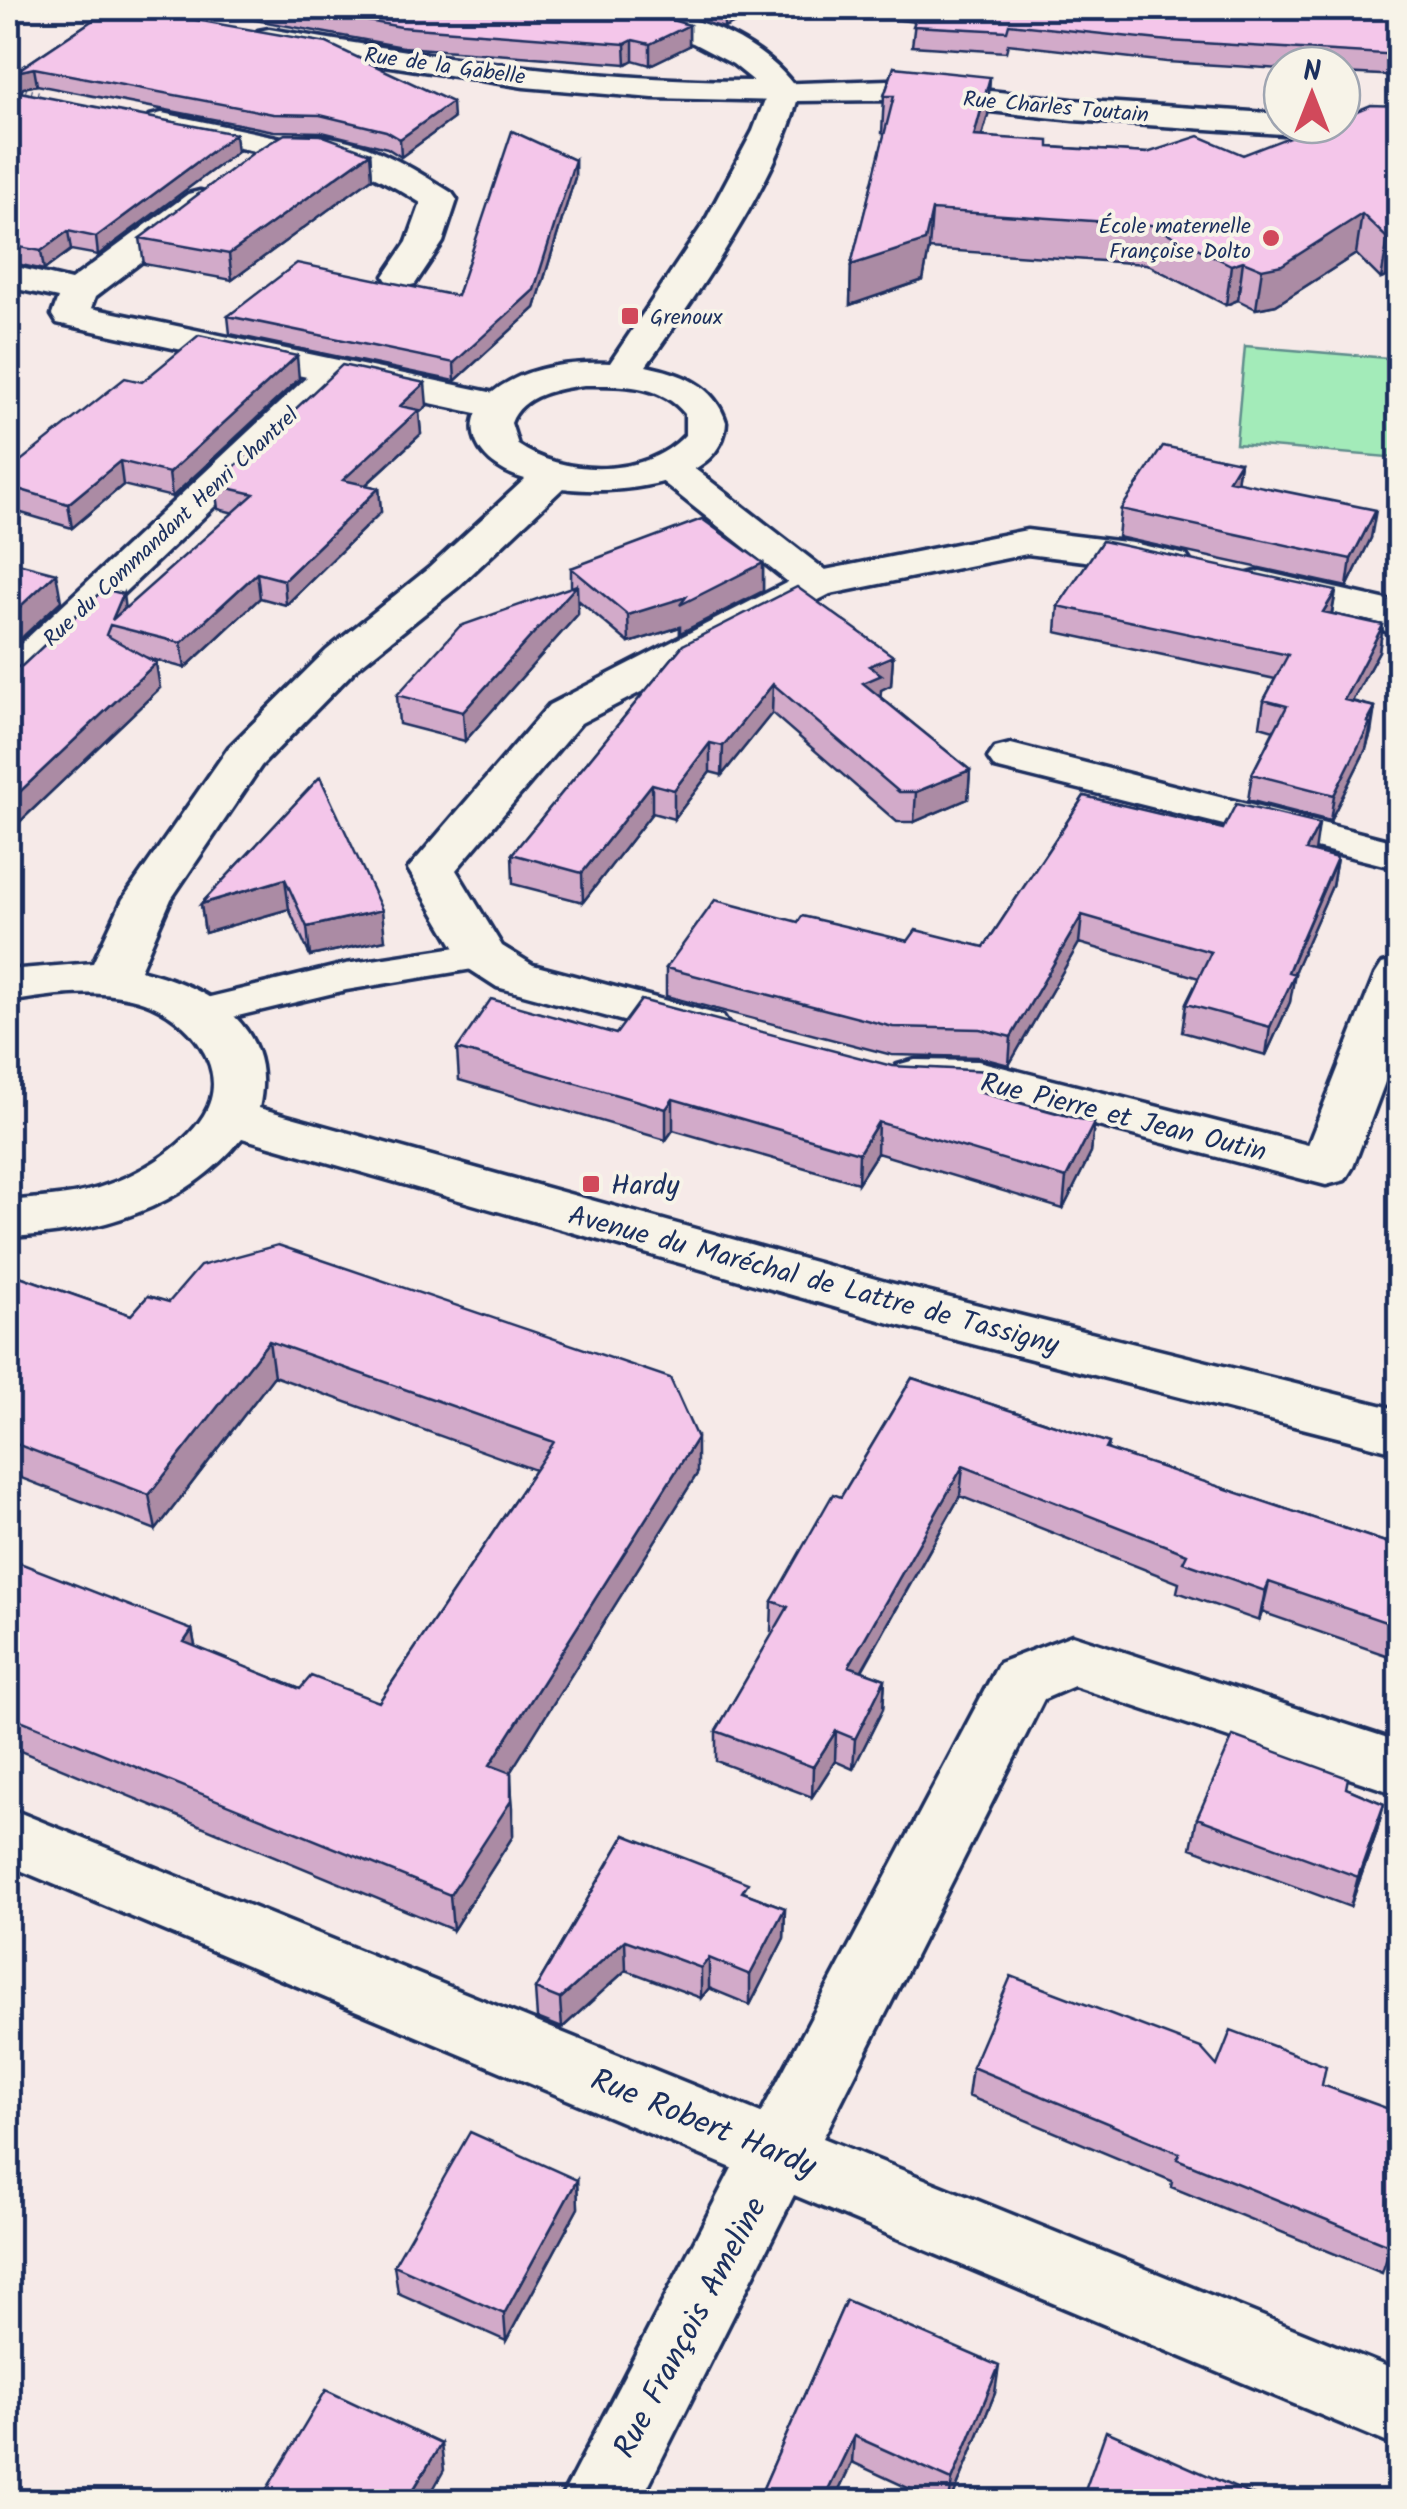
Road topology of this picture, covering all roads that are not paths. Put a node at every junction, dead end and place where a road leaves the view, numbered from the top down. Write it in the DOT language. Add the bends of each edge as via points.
graph roads {
  1 [pos="614,8"];
  2 [pos="246,34"];
  3 [pos="782,91"];
  4 [pos="22,92"];
  5 [pos="1262,123"];
  6 [pos="274,145"];
  7 [pos="8,276"];
  8 [pos="402,276"];
  9 [pos="78,292"];
  10 [pos="332,374"];
  11 [pos="621,374"];
  12 [pos="499,406"];
  13 [pos="668,466"];
  14 [pos="553,476"];
  15 [pos="817,584"];
  16 [pos="1397,612"];
  17 [pos="8,679"];
  18 [pos="1011,758"];
  19 [pos="1397,857"];
  20 [pos="483,956"];
  21 [pos="1400,975"];
  22 [pos="111,979"];
  23 [pos="8,986"];
  24 [pos="200,1012"];
  25 [pos="740,1036"];
  26 [pos="872,1071"];
  27 [pos="230,1117"];
  28 [pos="8,1219"];
  29 [pos="1400,1432"];
  30 [pos="1400,1770"];
  31 [pos="8,1836"];
  32 [pos="781,2153"];
  33 [pos="1400,2410"];
  34 [pos="598,2502"];
  1 -- 3 [label="street" via="711,25"];
  2 -- 3 [label="street, Rue de la Gabelle" via="530,77 704,93"];
  3 -- 5 [label="street, Rue Charles Toutain" via="888,90"];
  3 -- 11 [label="street" via="778,115 741,188 680,295"];
  4 -- 6 [label="street"];
  6 -- 8 [label="street" via="321,146 374,158 440,200 425,242"];
  6 -- 9 [label="street"];
  7 -- 9 [label="street"];
  9 -- 10 [label="street, Rue du Commandant Henri Chantrel" via="70,316"];
  10 -- 12 [label="street, Rue du Commandant Henri Chantrel"];
  10 -- 17 [label="street, Rue du Commandant Henri Chantrel"];
  11 -- 12 [label="street" via="549,380"];
  11 -- 13 [label="street" via="680,389 707,420 705,437 692,453"];
  12 -- 14 [label="street" via="490,422 504,454"];
  13 -- 14 [label="street" via="613,479"];
  13 -- 15 [label="street"];
  14 -- 22 [label="street" via="342,659 245,757 147,899"];
  15 -- 16 [label="street" via="1028,542 1133,555"];
  15 -- 20 [label="street" via="564,714 432,869"];
  18 -- 19 [label="street"];
  20 -- 24 [label="street" via="346,977"];
  20 -- 25 [label="street" via="515,976"];
  21 -- 26 [label="street, Rue Pierre et Jean Outin" via="1326,1167 978,1078"];
  22 -- 23 [label="street" via="62,977"];
  22 -- 24 [label="street" via="160,990"];
  24 -- 27 [label="street" via="224,1036 236,1064"];
  27 -- 28 [label="street" via="187,1167 134,1197 70,1216"];
  27 -- 29 [label="street, Avenue du Maréchal de Lattre de Tassigny" via="890,1302"];
  30 -- 32 [label="street, Rue François Ameline" via="1072,1660 1021,1681"];
  31 -- 32 [label="street, Rue Robert Hardy"];
  32 -- 33 [label="street, Rue Robert Hardy"];
  32 -- 34 [label="street, Rue François Ameline"];
}
